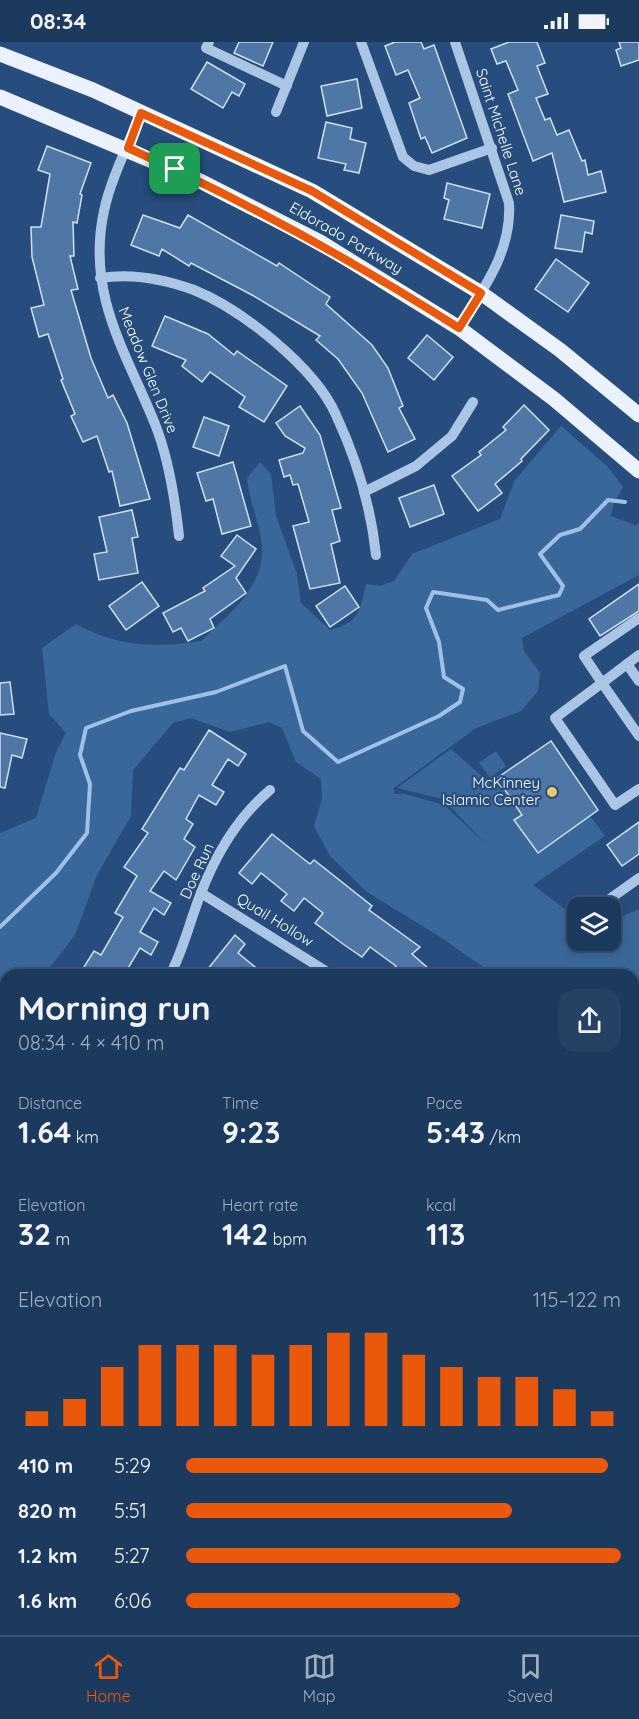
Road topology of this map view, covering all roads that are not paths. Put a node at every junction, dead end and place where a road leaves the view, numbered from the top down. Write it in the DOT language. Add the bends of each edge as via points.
graph roads {
  1 [pos="209,42"];
  2 [pos="304,42"];
  3 [pos="361,42"];
  4 [pos="456,42"];
  5 [pos="0,54"];
  6 [pos="286,86"];
  7 [pos="0,97"];
  8 [pos="276,112"];
  9 [pos="141,113"];
  10 [pos="128,148"];
  11 [pos="492,148"];
  12 [pos="100,278"];
  13 [pos="481,293"];
  14 [pos="459,328"];
  15 [pos="473,402"];
  16 [pos="639,415"];
  17 [pos="639,471"];
  18 [pos="364,492"];
  19 [pos="179,536"];
  20 [pos="376,555"];
  21 [pos="639,618"];
  22 [pos="639,656"];
  23 [pos="627,664"];
  24 [pos="639,681"];
  25 [pos="602,683"];
  26 [pos="639,736"];
  27 [pos="639,789"];
  28 [pos="270,790"];
  29 [pos="639,878"];
  30 [pos="201,893"];
  31 [pos="612,897"];
  32 [pos="173,969"];
  33 [pos="322,969"];
  1 -- 6 [label="street" via="206,48"];
  2 -- 6 [label="street"];
  3 -- 11 [label="street" via="403,157 414,166 429,170"];
  4 -- 11 [label="street, Saint Michelle Lane"];
  5 -- 9 [label="main road, Eldorado Parkway"];
  6 -- 8 [label="street"];
  7 -- 10 [label="main road, Eldorado Parkway"];
  9 -- 10 [label="street, Meadow Glen Drive"];
  9 -- 13 [label="main road, Eldorado Parkway" via="312,191"];
  10 -- 12 [label="street, Meadow Glen Drive" via="104,211"];
  10 -- 14 [label="main road, Eldorado Parkway" via="310,237"];
  11 -- 13 [label="street, Saint Michelle Lane" via="509,203 511,225 503,252"];
  12 -- 18 [label="street" via="118,275 168,282 195,291 263,332 301,366 336,413"];
  12 -- 19 [label="street, Meadow Glen Drive" via="119,347 164,451"];
  13 -- 14 [label="street, Saint Michelle Lane"];
  13 -- 16 [label="main road, Eldorado Parkway" via="560,350"];
  14 -- 17 [label="main road, Eldorado Parkway" via="547,393"];
  15 -- 18 [label="street" via="452,436 416,466"];
  18 -- 20 [label="street"];
  21 -- 25 [label="street" via="584,656"];
  22 -- 23 [label="street"];
  23 -- 24 [label="street"];
  23 -- 25 [label="street"];
  25 -- 26 [label="street"];
  25 -- 27 [label="street" via="555,718 615,805"];
  28 -- 30 [label="street, Doe Run" via="232,832"];
  29 -- 31 [label="street"];
  30 -- 32 [label="street, Doe Run"];
  30 -- 33 [label="street, Quail Hollow"];
}
